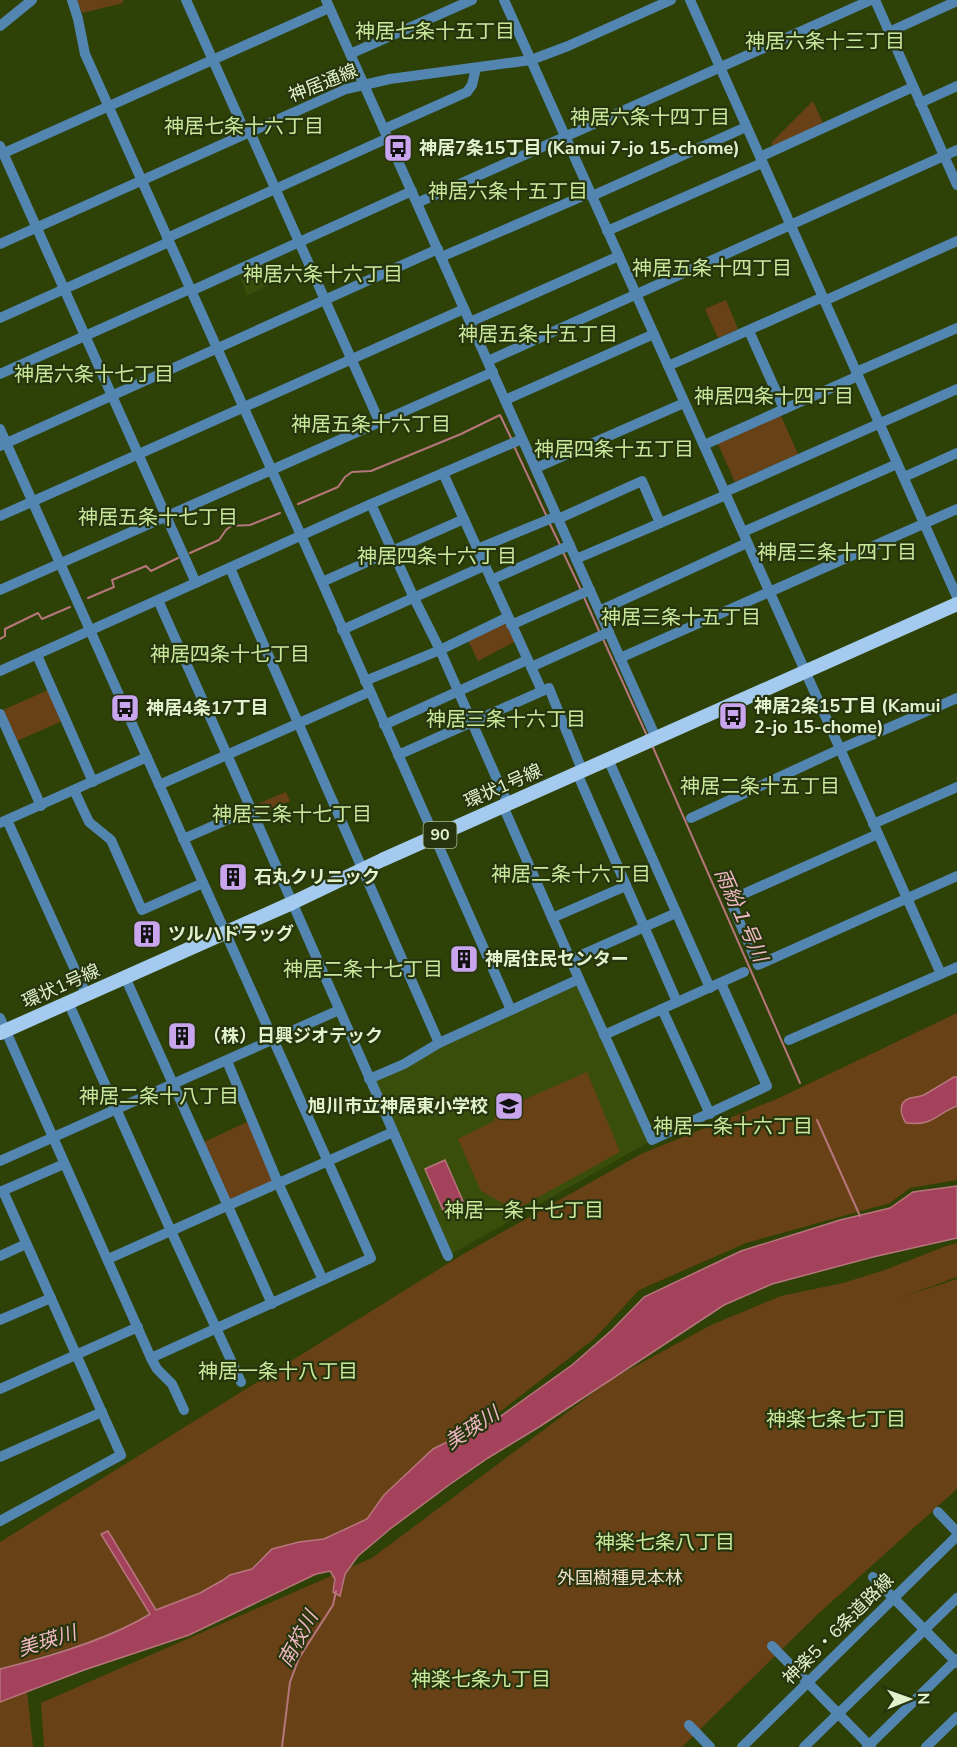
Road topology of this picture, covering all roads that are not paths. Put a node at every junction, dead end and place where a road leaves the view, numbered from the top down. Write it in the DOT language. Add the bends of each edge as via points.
graph roads {
  1 [pos="32,0"];
  2 [pos="72,0"];
  3 [pos="186,0"];
  4 [pos="472,0"];
  5 [pos="504,0"];
  6 [pos="671,0"];
  7 [pos="690,0"];
  8 [pos="873,0"];
  9 [pos="957,1"];
  10 [pos="328,4"];
  11 [pos="0,27"];
  12 [pos="889,32"];
  13 [pos="350,54"];
  14 [pos="213,60"];
  15 [pos="531,60"];
  16 [pos="476,68"];
  17 [pos="720,68"];
  18 [pos="364,84"];
  19 [pos="957,86"];
  20 [pos="913,87"];
  21 [pos="920,103"];
  22 [pos="109,107"];
  23 [pos="746,127"];
  24 [pos="248,133"];
  25 [pos="386,133"];
  26 [pos="565,136"];
  27 [pos="2,150"];
  28 [pos="957,150"];
  29 [pos="944,156"];
  30 [pos="761,160"];
  31 [pos="141,181"];
  32 [pos="957,185"];
  33 [pos="276,189"];
  34 [pos="412,191"];
  35 [pos="591,194"];
  36 [pos="417,203"];
  37 [pos="790,225"];
  38 [pos="36,227"];
  39 [pos="607,231"];
  40 [pos="168,240"];
  41 [pos="957,241"];
  42 [pos="300,242"];
  43 [pos="0,244"];
  44 [pos="440,253"];
  45 [pos="619,256"];
  46 [pos="64,289"];
  47 [pos="191,290"];
  48 [pos="636,294"];
  49 [pos="824,299"];
  50 [pos="326,300"];
  51 [pos="464,309"];
  52 [pos="0,318"];
  53 [pos="470,322"];
  54 [pos="957,328"];
  55 [pos="749,331"];
  56 [pos="654,334"];
  57 [pos="85,337"];
  58 [pos="217,349"];
  59 [pos="351,359"];
  60 [pos="488,361"];
  61 [pos="668,366"];
  62 [pos="493,372"];
  63 [pos="0,374"];
  64 [pos="857,374"];
  65 [pos="957,389"];
  66 [pos="112,396"];
  67 [pos="505,400"];
  68 [pos="684,403"];
  69 [pos="243,408"];
  70 [pos="783,409"];
  71 [pos="380,421"];
  72 [pos="880,424"];
  73 [pos="0,429"];
  74 [pos="522,439"];
  75 [pos="3,445"];
  76 [pos="704,445"];
  77 [pos="957,453"];
  78 [pos="137,454"];
  79 [pos="897,464"];
  80 [pos="536,468"];
  81 [pos="271,470"];
  82 [pos="443,473"];
  83 [pos="904,477"];
  84 [pos="725,493"];
  85 [pos="32,501"];
  86 [pos="371,504"];
  87 [pos="957,509"];
  88 [pos="0,516"];
  89 [pos="166,517"];
  90 [pos="557,517"];
  91 [pos="464,519"];
  92 [pos="660,523"];
  93 [pos="925,524"];
  94 [pos="300,537"];
  95 [pos="745,538"];
  96 [pos="570,545"];
  97 [pos="477,549"];
  98 [pos="393,551"];
  99 [pos="576,559"];
  100 [pos="60,563"];
  101 [pos="484,566"];
  102 [pos="230,567"];
  103 [pos="491,580"];
  104 [pos="322,582"];
  105 [pos="196,583"];
  106 [pos="0,590"];
  107 [pos="590,590"];
  108 [pos="770,592"];
  109 [pos="414,598"];
  110 [pos="158,600"];
  111 [pos="957,604"];
  112 [pos="599,611"];
  113 [pos="509,621"];
  114 [pos="90,630"];
  115 [pos="342,630"];
  116 [pos="609,632"];
  117 [pos="440,650"];
  118 [pos="38,655"];
  119 [pos="620,658"];
  120 [pos="529,664"];
  121 [pos="0,671"];
  122 [pos="805,672"];
  123 [pos="367,686"];
  124 [pos="542,691"];
  125 [pos="458,692"];
  126 [pos="957,698"];
  127 [pos="0,714"];
  128 [pos="299,722"];
  129 [pos="472,722"];
  130 [pos="384,725"];
  131 [pos="656,738"];
  132 [pos="840,749"];
  133 [pos="228,755"];
  134 [pos="398,755"];
  135 [pos="147,758"];
  136 [pos="608,759"];
  137 [pos="579,772"];
  138 [pos="93,782"];
  139 [pos="159,785"];
  140 [pos="957,787"];
  141 [pos="74,790"];
  142 [pos="506,805"];
  143 [pos="41,806"];
  144 [pos="252,809"];
  145 [pos="691,818"];
  146 [pos="4,822"];
  147 [pos="876,829"];
  148 [pos="435,837"];
  149 [pos="183,839"];
  150 [pos="363,868"];
  151 [pos="957,876"];
  152 [pos="203,883"];
  153 [pos="626,886"];
  154 [pos="907,899"];
  155 [pos="292,903"];
  156 [pos="676,913"];
  157 [pos="552,918"];
  158 [pos="643,927"];
  159 [pos="225,932"];
  160 [pos="570,960"];
  161 [pos="957,967"];
  162 [pos="744,972"];
  163 [pos="941,974"];
  164 [pos="125,977"];
  165 [pos="579,979"];
  166 [pos="721,983"];
  167 [pos="710,988"];
  168 [pos="86,994"];
  169 [pos="68,1002"];
  170 [pos="677,1002"];
  171 [pos="662,1009"];
  172 [pos="339,1010"];
  173 [pos="511,1010"];
  174 [pos="2,1027"];
  175 [pos="604,1035"];
  176 [pos="273,1039"];
  177 [pos="789,1040"];
  178 [pos="439,1042"];
  179 [pos="227,1061"];
  180 [pos="369,1079"];
  181 [pos="174,1084"];
  182 [pos="116,1110"];
  183 [pos="710,1114"];
  184 [pos="393,1132"];
  185 [pos="53,1138"];
  186 [pos="0,1161"];
  187 [pos="328,1161"];
  188 [pos="64,1164"];
  189 [pos="278,1183"];
  190 [pos="2,1191"];
  191 [pos="227,1206"];
  192 [pos="171,1231"];
  193 [pos="26,1244"];
  194 [pos="0,1256"];
  195 [pos="448,1256"];
  196 [pos="108,1259"];
  197 [pos="323,1280"];
  198 [pos="51,1298"];
  199 [pos="272,1304"];
  200 [pos="0,1320"];
  201 [pos="138,1327"];
  202 [pos="216,1329"];
  203 [pos="77,1354"];
  204 [pos="151,1358"];
  205 [pos="241,1382"];
  206 [pos="0,1389"];
  207 [pos="184,1410"];
  208 [pos="102,1412"];
  209 [pos="0,1457"];
  210 [pos="938,1512"];
  211 [pos="0,1521"];
  212 [pos="957,1534"];
  213 [pos="873,1577"];
  214 [pos="893,1597"];
  215 [pos="957,1598"];
  216 [pos="924,1630"];
  217 [pos="772,1646"];
  218 [pos="956,1661"];
  219 [pos="808,1683"];
  220 [pos="838,1714"];
  221 [pos="957,1717"];
  222 [pos="689,1725"];
  223 [pos="869,1746"];
  224 [pos="710,1747"];
  225 [pos="742,1747"];
  226 [pos="804,1747"];
  227 [pos="926,1747"];
  1 -- 11 [label="street"];
  2 -- 22 [label="street" via="85,54"];
  3 -- 14 [label="street"];
  4 -- 13 [label="street"];
  5 -- 15 [label="street"];
  6 -- 15 [label="street, 神居通線"];
  7 -- 17 [label="street"];
  8 -- 12 [label="street"];
  8 -- 17 [label="street"];
  9 -- 12 [label="street"];
  10 -- 13 [label="street"];
  10 -- 14 [label="street"];
  12 -- 20 [label="street"];
  13 -- 18 [label="street"];
  14 -- 22 [label="street"];
  14 -- 24 [label="street"];
  15 -- 16 [label="street, 神居通線"];
  15 -- 26 [label="street"];
  16 -- 18 [label="street, 神居通線"];
  16 -- 25 [label="street" via="467,92"];
  17 -- 23 [label="street"];
  17 -- 26 [label="street"];
  18 -- 24 [label="street, 神居通線"];
  18 -- 25 [label="street"];
  19 -- 21 [label="street"];
  20 -- 21 [label="street"];
  20 -- 30 [label="street"];
  21 -- 29 [label="street"];
  22 -- 27 [label="street"];
  22 -- 31 [label="street"];
  23 -- 30 [label="street"];
  23 -- 35 [label="street"];
  24 -- 31 [label="street, 神居通線"];
  24 -- 33 [label="street"];
  25 -- 33 [label="street"];
  25 -- 34 [label="street"];
  26 -- 35 [label="street"];
  26 -- 36 [label="street"];
  27 -- 38 [label="street"];
  28 -- 29 [label="street"];
  29 -- 32 [label="street"];
  29 -- 37 [label="street"];
  30 -- 37 [label="street"];
  30 -- 39 [label="street"];
  31 -- 38 [label="street, 神居通線"];
  31 -- 40 [label="street"];
  33 -- 40 [label="street"];
  33 -- 42 [label="street"];
  34 -- 36 [label="street"];
  34 -- 42 [label="street"];
  35 -- 39 [label="street"];
  35 -- 44 [label="street"];
  36 -- 44 [label="street"];
  37 -- 48 [label="street"];
  37 -- 49 [label="street"];
  38 -- 43 [label="street, 神居通線"];
  38 -- 46 [label="street"];
  39 -- 45 [label="street"];
  40 -- 46 [label="street"];
  40 -- 47 [label="street"];
  41 -- 49 [label="street"];
  42 -- 47 [label="street"];
  42 -- 50 [label="street"];
  44 -- 50 [label="street"];
  44 -- 51 [label="street"];
  45 -- 48 [label="street"];
  45 -- 53 [label="street"];
  46 -- 52 [label="street"];
  46 -- 57 [label="street"];
  47 -- 57 [label="street"];
  47 -- 58 [label="street"];
  48 -- 56 [label="street"];
  48 -- 60 [label="street"];
  49 -- 55 [label="street"];
  49 -- 64 [label="street"];
  50 -- 58 [label="street"];
  50 -- 59 [label="street"];
  51 -- 53 [label="street"];
  51 -- 59 [label="street"];
  53 -- 60 [label="street"];
  54 -- 64 [label="street"];
  55 -- 61 [label="street"];
  55 -- 70 [label="street"];
  56 -- 61 [label="street"];
  56 -- 67 [label="street"];
  57 -- 63 [label="street"];
  57 -- 66 [label="street"];
  58 -- 66 [label="street"];
  58 -- 69 [label="street"];
  59 -- 69 [label="street"];
  59 -- 71 [label="street"];
  60 -- 62 [label="street"];
  61 -- 68 [label="street"];
  62 -- 67 [label="street"];
  62 -- 71 [label="street"];
  64 -- 70 [label="street"];
  64 -- 72 [label="street"];
  65 -- 72 [label="street"];
  66 -- 75 [label="street"];
  66 -- 78 [label="street"];
  67 -- 74 [label="street"];
  68 -- 76 [label="street"];
  68 -- 80 [label="street"];
  69 -- 78 [label="street"];
  69 -- 81 [label="street"];
  70 -- 76 [label="street"];
  71 -- 81 [label="street"];
  72 -- 79 [label="street"];
  72 -- 84 [label="street"];
  73 -- 75 [label="street"];
  74 -- 80 [label="street"];
  74 -- 82 [label="street"];
  75 -- 85 [label="street"];
  76 -- 84 [label="street"];
  77 -- 83 [label="street"];
  78 -- 85 [label="street"];
  78 -- 89 [label="street"];
  79 -- 83 [label="street"];
  79 -- 95 [label="street"];
  80 -- 90 [label="street"];
  81 -- 89 [label="street"];
  81 -- 94 [label="street"];
  82 -- 86 [label="street"];
  82 -- 91 [label="street"];
  83 -- 93 [label="street"];
  84 -- 92 [label="street"];
  84 -- 95 [label="street"];
  85 -- 88 [label="street"];
  85 -- 100 [label="street"];
  86 -- 94 [label="street"];
  86 -- 98 [label="street"];
  87 -- 93 [label="street"];
  89 -- 100 [label="street"];
  89 -- 105 [label="street"];
  90 -- 92 [label="street" via="642,481"];
  90 -- 96 [label="street"];
  90 -- 97 [label="street"];
  91 -- 97 [label="street"];
  91 -- 98 [label="street"];
  92 -- 99 [label="street"];
  93 -- 108 [label="street"];
  93 -- 111 [label="street"];
  94 -- 102 [label="street"];
  94 -- 104 [label="street"];
  95 -- 108 [label="street"];
  95 -- 112 [label="street"];
  96 -- 99 [label="street"];
  96 -- 103 [label="street"];
  97 -- 101 [label="street"];
  98 -- 104 [label="street"];
  98 -- 109 [label="street"];
  99 -- 107 [label="street"];
  100 -- 106 [label="street"];
  100 -- 114 [label="street"];
  101 -- 103 [label="street"];
  101 -- 109 [label="street"];
  102 -- 105 [label="street"];
  102 -- 128 [label="street"];
  103 -- 113 [label="street"];
  104 -- 115 [label="street"];
  105 -- 110 [label="street"];
  107 -- 112 [label="street"];
  107 -- 113 [label="street"];
  108 -- 119 [label="street"];
  108 -- 122 [label="street"];
  109 -- 115 [label="street"];
  109 -- 117 [label="street"];
  110 -- 114 [label="street"];
  110 -- 133 [label="street"];
  111 -- 122 [label="main road, 環状1号線 / 90"];
  112 -- 116 [label="street"];
  113 -- 117 [label="street"];
  113 -- 120 [label="street"];
  114 -- 118 [label="street"];
  114 -- 135 [label="street"];
  115 -- 123 [label="street"];
  116 -- 119 [label="street"];
  116 -- 120 [label="street"];
  117 -- 123 [label="street"];
  117 -- 125 [label="street"];
  118 -- 121 [label="street"];
  118 -- 138 [label="street"];
  119 -- 131 [label="street"];
  120 -- 124 [label="street"];
  120 -- 125 [label="street"];
  122 -- 131 [label="main road, 環状1号線 / 90"];
  122 -- 132 [label="street"];
  123 -- 128 [label="street"];
  123 -- 130 [label="street"];
  124 -- 129 [label="street"];
  124 -- 137 [label="street" via="549,688"];
  125 -- 129 [label="street"];
  125 -- 130 [label="street"];
  126 -- 132 [label="street"];
  127 -- 143 [label="street"];
  128 -- 133 [label="street"];
  128 -- 150 [label="street"];
  129 -- 134 [label="street"];
  129 -- 142 [label="street"];
  130 -- 134 [label="street"];
  131 -- 136 [label="main road, 環状1号線 / 90"];
  132 -- 145 [label="street"];
  132 -- 147 [label="street"];
  133 -- 139 [label="street"];
  133 -- 144 [label="street"];
  134 -- 148 [label="street"];
  135 -- 138 [label="street"];
  135 -- 139 [label="street"];
  136 -- 137 [label="main road, 環状1号線 / 90"];
  136 -- 156 [label="street"];
  137 -- 142 [label="main road, 環状1号線 / 90"];
  137 -- 153 [label="street"];
  138 -- 141 [label="street"];
  139 -- 149 [label="street"];
  140 -- 147 [label="street"];
  141 -- 143 [label="street"];
  141 -- 152 [label="street" via="89,822 111,840 142,910"];
  142 -- 148 [label="main road, 環状1号線 / 90"];
  142 -- 157 [label="street"];
  143 -- 146 [label="street"];
  144 -- 149 [label="street"];
  144 -- 155 [label="street"];
  146 -- 168 [label="street"];
  147 -- 154 [label="street"];
  147 -- 154 [label="street" via="730,900 758,965"];
  148 -- 150 [label="main road, 環状1号線 / 90"];
  148 -- 173 [label="street"];
  149 -- 152 [label="street"];
  150 -- 155 [label="main road, 環状1号線 / 90"];
  150 -- 178 [label="street"];
  151 -- 154 [label="street"];
  152 -- 159 [label="street"];
  153 -- 157 [label="street"];
  153 -- 158 [label="street"];
  154 -- 163 [label="street"];
  155 -- 159 [label="main road, 環状1号線 / 90"];
  155 -- 172 [label="street"];
  156 -- 158 [label="street"];
  156 -- 167 [label="street"];
  157 -- 160 [label="street"];
  158 -- 160 [label="street"];
  158 -- 170 [label="street"];
  159 -- 164 [label="main road, 環状1号線 / 90"];
  159 -- 176 [label="street"];
  160 -- 165 [label="street"];
  161 -- 163 [label="street"];
  162 -- 166 [label="street"];
  163 -- 177 [label="street"];
  164 -- 168 [label="main road, 環状1号線 / 90"];
  164 -- 181 [label="street"];
  165 -- 173 [label="street"];
  165 -- 175 [label="street"];
  166 -- 167 [label="street"];
  166 -- 183 [label="street" via="767,1086"];
  167 -- 170 [label="street"];
  168 -- 169 [label="main road, 環状1号線 / 90"];
  169 -- 174 [label="main road, 環状1号線 / 90"];
  169 -- 182 [label="street"];
  170 -- 171 [label="street"];
  171 -- 175 [label="street"];
  171 -- 183 [label="street"];
  172 -- 176 [label="street"];
  172 -- 180 [label="street"];
  173 -- 178 [label="street"];
  174 -- 185 [label="street"];
  175 -- 183 [label="street" via="652,1140"];
  176 -- 179 [label="street"];
  176 -- 187 [label="street"];
  178 -- 180 [label="street" via="404,1064"];
  179 -- 181 [label="street"];
  179 -- 189 [label="street"];
  180 -- 184 [label="street"];
  181 -- 182 [label="street"];
  181 -- 191 [label="street"];
  182 -- 185 [label="street"];
  182 -- 192 [label="street"];
  184 -- 187 [label="street"];
  184 -- 195 [label="street"];
  185 -- 186 [label="street"];
  185 -- 188 [label="street"];
  187 -- 189 [label="street"];
  187 -- 197 [label="street" via="371,1258"];
  188 -- 190 [label="street"];
  188 -- 196 [label="street"];
  189 -- 191 [label="street"];
  189 -- 197 [label="street"];
  190 -- 193 [label="street"];
  191 -- 192 [label="street"];
  191 -- 199 [label="street"];
  192 -- 196 [label="street"];
  192 -- 202 [label="street"];
  193 -- 194 [label="street"];
  193 -- 198 [label="street"];
  196 -- 201 [label="street"];
  197 -- 199 [label="street"];
  198 -- 200 [label="street"];
  198 -- 203 [label="street"];
  199 -- 202 [label="street"];
  201 -- 203 [label="street"];
  201 -- 204 [label="street"];
  202 -- 204 [label="street"];
  202 -- 205 [label="street"];
  203 -- 206 [label="street"];
  203 -- 208 [label="street"];
  204 -- 207 [label="street" via="172,1384"];
  208 -- 209 [label="street"];
  208 -- 211 [label="street" via="121,1455"];
  210 -- 212 [label="street"];
  212 -- 214 [label="street, 神楽5・6条道路線"];
  213 -- 214 [label="street"];
  214 -- 216 [label="street"];
  214 -- 219 [label="street, 神楽5・6条道路線"];
  215 -- 216 [label="street"];
  216 -- 218 [label="street"];
  216 -- 220 [label="street"];
  217 -- 219 [label="street"];
  218 -- 223 [label="street"];
  219 -- 220 [label="street"];
  219 -- 225 [label="street, 神楽5・6条道路線"];
  220 -- 223 [label="street"];
  220 -- 226 [label="street"];
  221 -- 227 [label="street"];
  222 -- 224 [label="street"];
}
